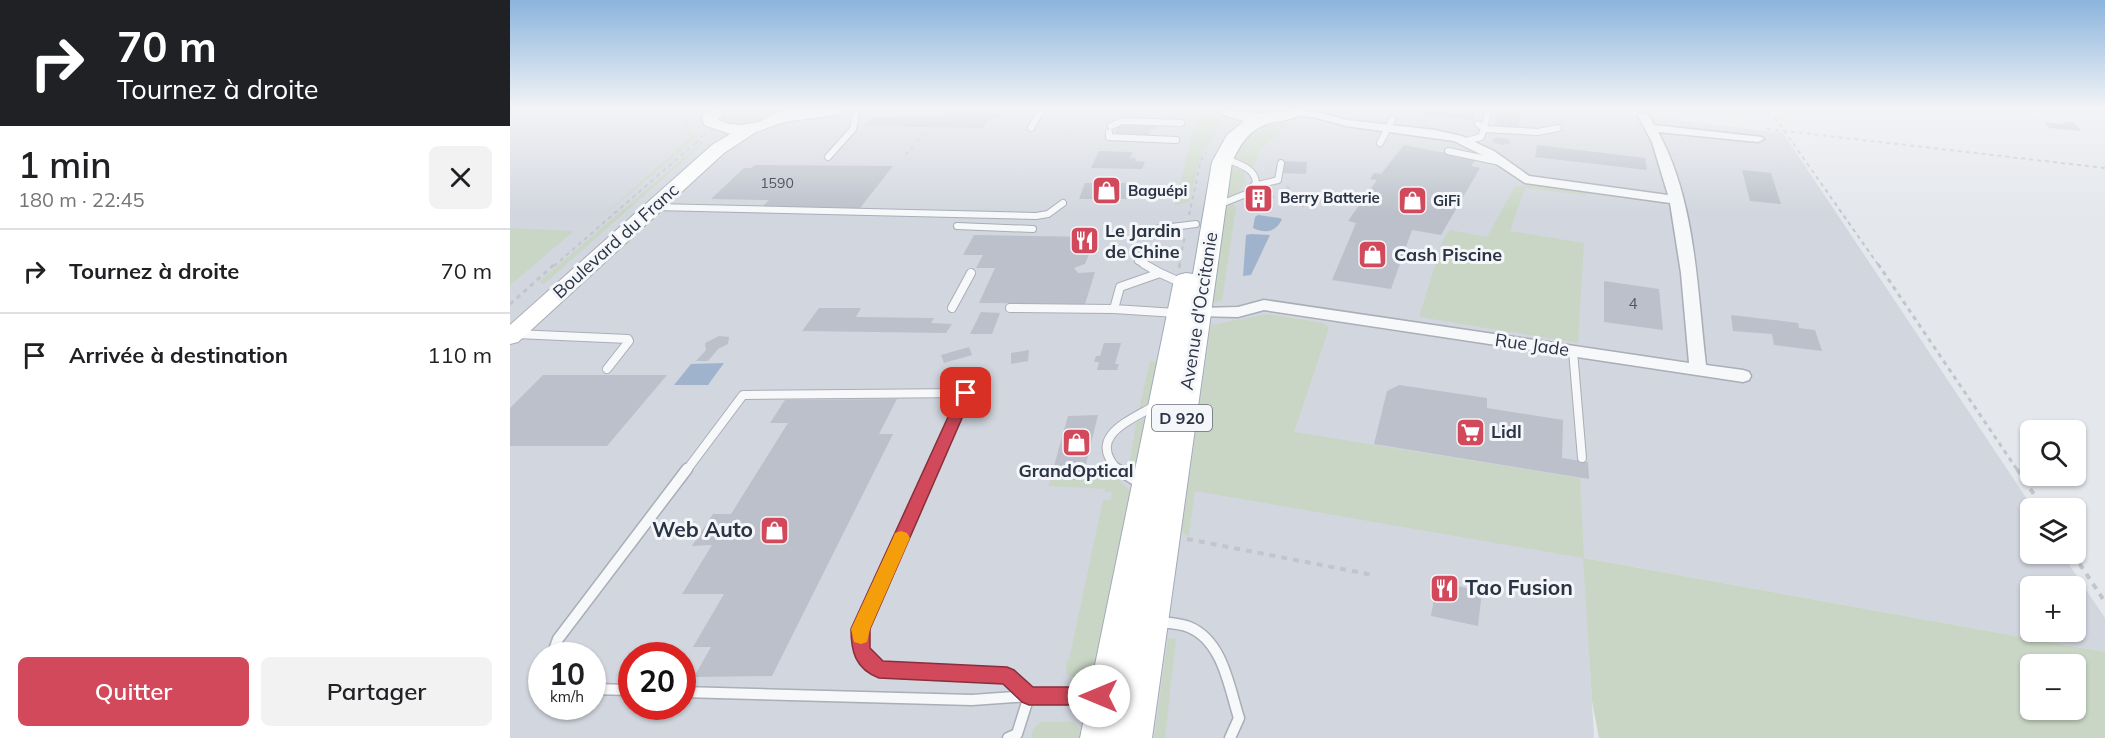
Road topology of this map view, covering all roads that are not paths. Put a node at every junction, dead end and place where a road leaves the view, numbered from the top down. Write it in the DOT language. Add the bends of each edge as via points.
graph roads {
  1 [pos="697,143"];
  2 [pos="727,143"];
  3 [pos="840,143"];
  4 [pos="1218,143"];
  5 [pos="1232,143"];
  6 [pos="1470,143"];
  7 [pos="1658,143"];
  8 [pos="1448,151"];
  9 [pos="828,157"];
  10 [pos="1224,158"];
  11 [pos="1500,162"];
  12 [pos="1281,163"];
  13 [pos="1254,186"];
  14 [pos="1676,200"];
  15 [pos="1063,204"];
  16 [pos="654,207"];
  17 [pos="1206,215"];
  18 [pos="957,226"];
  19 [pos="1033,229"];
  20 [pos="1147,230"];
  21 [pos="1138,261"];
  22 [pos="971,273"];
  23 [pos="1173,278"];
  24 [pos="952,308"];
  25 [pos="1010,308"];
  26 [pos="1114,309"];
  27 [pos="1189,313"];
  28 [pos="511,330"];
  29 [pos="1573,351"];
  30 [pos="608,369"];
  31 [pos="1698,369"];
  32 [pos="1743,376"];
  33 [pos="1164,398"];
  34 [pos="1582,458"];
  35 [pos="1147,486"];
  36 [pos="1150,621"];
  37 [pos="557,642"];
  38 [pos="696,692"];
  39 [pos="1029,696"];
  40 [pos="1108,696"];
  41 [pos="1012,736"];
  42 [pos="1100,738"];
  43 [pos="1132,738"];
  44 [pos="1230,738"];
  1 -- 28 [label="street, Boulevard du Franc"];
  2 -- 16 [label="street, Boulevard du Franc"];
  3 -- 9 [label="lane"];
  4 -- 17 [label="main road, Avenue d'Occitanie / D 920" via="1207,167"];
  5 -- 10 [label="main road, Avenue d'Occitanie / D 920"];
  6 -- 11 [label="street"];
  7 -- 14 [label="street"];
  8 -- 11 [label="lane"];
  10 -- 13 [label="lane" via="1253,173"];
  10 -- 17 [label="main road, Avenue d'Occitanie / D 920"];
  11 -- 14 [label="street" via="1530,180"];
  12 -- 13 [label="lane" via="1278,180"];
  13 -- 17 [label="lane"];
  14 -- 31 [label="street"];
  15 -- 16 [label="lane" via="1048,214 1036,216"];
  16 -- 28 [label="street, Boulevard du Franc"];
  17 -- 20 [label="lane"];
  17 -- 23 [label="main road, Avenue d'Occitanie / D 920"];
  17 -- 27 [label="main road, Avenue d'Occitanie / D 920"];
  18 -- 19 [label="lane"];
  21 -- 23 [label="lane"];
  22 -- 24 [label="lane"];
  23 -- 26 [label="lane" via="1120,287"];
  23 -- 27 [label="main road, Avenue d'Occitanie / D 920"];
  25 -- 26 [label="lane"];
  26 -- 27 [label="lane"];
  27 -- 29 [label="street, Rue Jade" via="1238,312 1264,305"];
  27 -- 33 [label="main road, Avenue d'Occitanie / D 920"];
  27 -- 36 [label="main road, Avenue d'Occitanie / D 920"];
  28 -- 30 [label="lane" via="628,339"];
  29 -- 31 [label="street, Rue Jade"];
  29 -- 34 [label="lane"];
  31 -- 32 [label="street, Rue Jade"];
  33 -- 35 [label="main road, Avenue d'Occitanie / D 920"];
  33 -- 35 [label="lane" via="1114,429 1107,445 1108,461 1114,468"];
  35 -- 40 [label="main road, Avenue d'Occitanie / D 920"];
  36 -- 43 [label="main road, Avenue d'Occitanie / D 920"];
  36 -- 44 [label="lane" via="1191,627 1210,642 1239,718"];
  37 -- 39 [label="lane" via="743,394 966,393 861,629 861,652 879,669 1007,676"];
  38 -- 39 [label="lane" via="972,700"];
  39 -- 40 [label="lane"];
  39 -- 41 [label="lane"];
  40 -- 42 [label="main road, Avenue d'Occitanie / D 920"];
}
